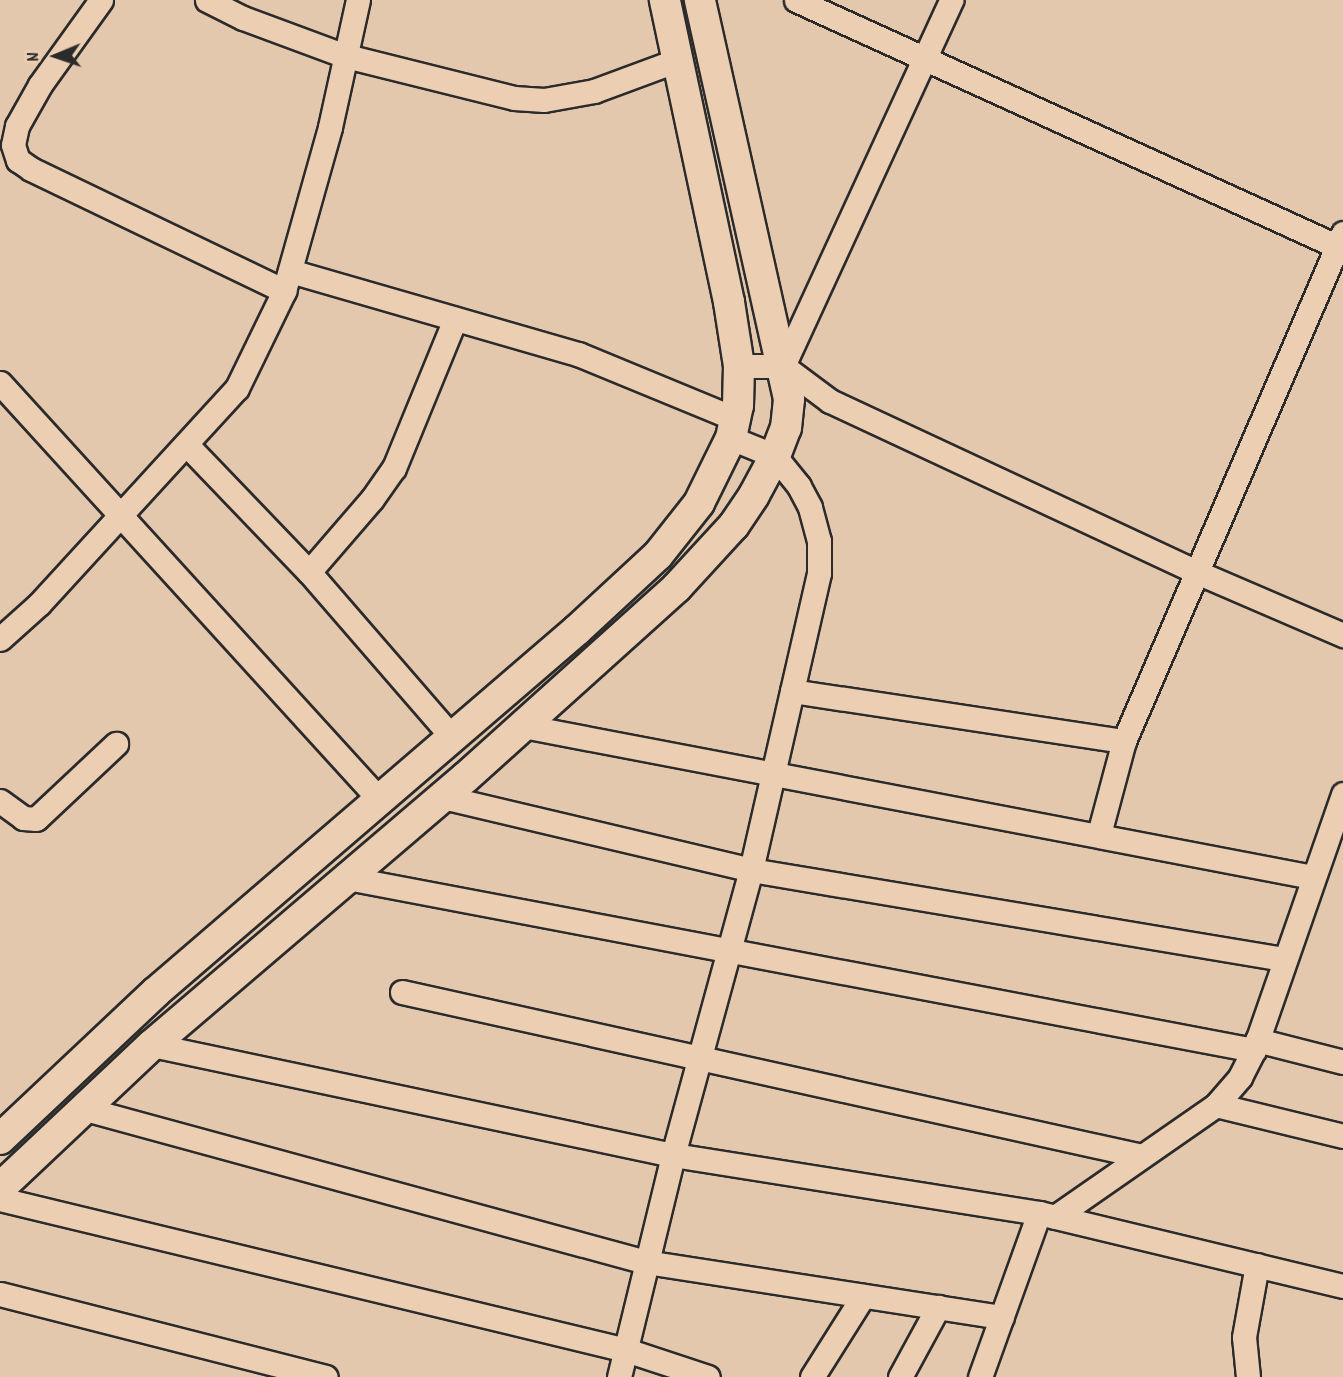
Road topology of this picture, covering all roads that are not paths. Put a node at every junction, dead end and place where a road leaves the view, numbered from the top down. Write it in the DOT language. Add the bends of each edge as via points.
graph roads {
  1 [pos="101,0"];
  2 [pos="207,0"];
  3 [pos="358,0"];
  4 [pos="665,0"];
  5 [pos="700,0"];
  6 [pos="796,0"];
  7 [pos="951,0"];
  8 [pos="346,56"];
  9 [pos="926,56"];
  10 [pos="678,60"];
  11 [pos="1341,243"];
  12 [pos="287,281"];
  13 [pos="456,319"];
  14 [pos="739,366"];
  15 [pos="783,366"];
  16 [pos="0,383"];
  17 [pos="734,428"];
  18 [pos="187,445"];
  19 [pos="775,456"];
  20 [pos="122,515"];
  21 [pos="309,572"];
  22 [pos="1199,573"];
  23 [pos="1343,635"];
  24 [pos="0,639"];
  25 [pos="792,691"];
  26 [pos="523,726"];
  27 [pos="453,738"];
  28 [pos="1124,741"];
  29 [pos="116,744"];
  30 [pos="772,776"];
  31 [pos="1343,794"];
  32 [pos="443,797"];
  33 [pos="380,800"];
  34 [pos="0,801"];
  35 [pos="1099,834"];
  36 [pos="751,870"];
  37 [pos="1312,877"];
  38 [pos="347,878"];
  39 [pos="729,949"];
  40 [pos="1283,959"];
  41 [pos="402,992"];
  42 [pos="152,1045"];
  43 [pos="1256,1045"];
  44 [pos="700,1056"];
  45 [pos="1343,1062"];
  46 [pos="1216,1104"];
  47 [pos="85,1109"];
  48 [pos="1343,1136"];
  49 [pos="0,1139"];
  50 [pos="673,1155"];
  51 [pos="1142,1156"];
  52 [pos="0,1188"];
  53 [pos="0,1199"];
  54 [pos="1047,1215"];
  55 [pos="646,1262"];
  56 [pos="1257,1265"];
  57 [pos="1343,1286"];
  58 [pos="0,1294"];
  59 [pos="863,1296"];
  60 [pos="938,1307"];
  61 [pos="1002,1317"];
  62 [pos="626,1350"];
  63 [pos="326,1377"];
  64 [pos="620,1377"];
  65 [pos="708,1377"];
  66 [pos="812,1377"];
  67 [pos="900,1377"];
  68 [pos="981,1377"];
  69 [pos="1248,1377"];
  1 -- 12 [label="street" via="40,85 17,126 13,145 18,160"];
  2 -- 8 [label="street"];
  3 -- 8 [label="street"];
  4 -- 10 [label="street"];
  5 -- 15 [label="street"];
  6 -- 9 [label="street"];
  7 -- 9 [label="street"];
  8 -- 10 [label="street" via="514,99 544,100 594,91"];
  8 -- 12 [label="street"];
  9 -- 11 [label="street"];
  9 -- 15 [label="street"];
  10 -- 14 [label="street"];
  11 -- 22 [label="street"];
  12 -- 13 [label="street"];
  12 -- 18 [label="street" via="237,388"];
  13 -- 17 [label="street" via="579,354"];
  13 -- 21 [label="street" via="394,467"];
  14 -- 15 [label="street"];
  14 -- 17 [label="street"];
  15 -- 19 [label="street" via="789,399 786,428"];
  15 -- 22 [label="street" via="830,401"];
  16 -- 20 [label="street"];
  17 -- 19 [label="street"];
  17 -- 27 [label="street" via="699,503 658,555"];
  18 -- 20 [label="street"];
  18 -- 21 [label="street"];
  19 -- 25 [label="street" via="810,507 819,541 819,573"];
  19 -- 26 [label="street" via="734,525 685,578"];
  20 -- 24 [label="street"];
  20 -- 33 [label="street"];
  21 -- 27 [label="street"];
  22 -- 23 [label="street"];
  22 -- 28 [label="street"];
  25 -- 28 [label="street"];
  25 -- 30 [label="street"];
  26 -- 30 [label="street"];
  26 -- 32 [label="street"];
  27 -- 33 [label="street"];
  28 -- 35 [label="street"];
  29 -- 34 [label="street" via="36,820 23,818"];
  30 -- 35 [label="street"];
  30 -- 36 [label="street"];
  31 -- 37 [label="street"];
  32 -- 36 [label="street"];
  32 -- 38 [label="street"];
  33 -- 49 [label="street" via="156,992"];
  35 -- 37 [label="street"];
  36 -- 39 [label="street"];
  36 -- 40 [label="street"];
  37 -- 40 [label="street"];
  38 -- 39 [label="street"];
  38 -- 42 [label="street"];
  39 -- 43 [label="street"];
  39 -- 44 [label="street"];
  40 -- 43 [label="street"];
  41 -- 44 [label="street"];
  42 -- 47 [label="street"];
  42 -- 50 [label="street"];
  43 -- 45 [label="street"];
  43 -- 46 [label="street" via="1240,1077"];
  44 -- 50 [label="street"];
  44 -- 51 [label="street"];
  46 -- 48 [label="street"];
  46 -- 51 [label="street"];
  47 -- 52 [label="street"];
  47 -- 55 [label="street"];
  50 -- 54 [label="street"];
  50 -- 55 [label="street"];
  51 -- 54 [label="street"];
  53 -- 62 [label="street"];
  54 -- 56 [label="street"];
  54 -- 61 [label="street"];
  55 -- 59 [label="street"];
  55 -- 62 [label="street"];
  56 -- 57 [label="street"];
  56 -- 69 [label="street" via="1244,1337"];
  58 -- 63 [label="street"];
  59 -- 60 [label="street"];
  59 -- 66 [label="street"];
  60 -- 61 [label="street"];
  60 -- 67 [label="street"];
  61 -- 68 [label="street"];
  62 -- 64 [label="street"];
  62 -- 65 [label="street"];
}
